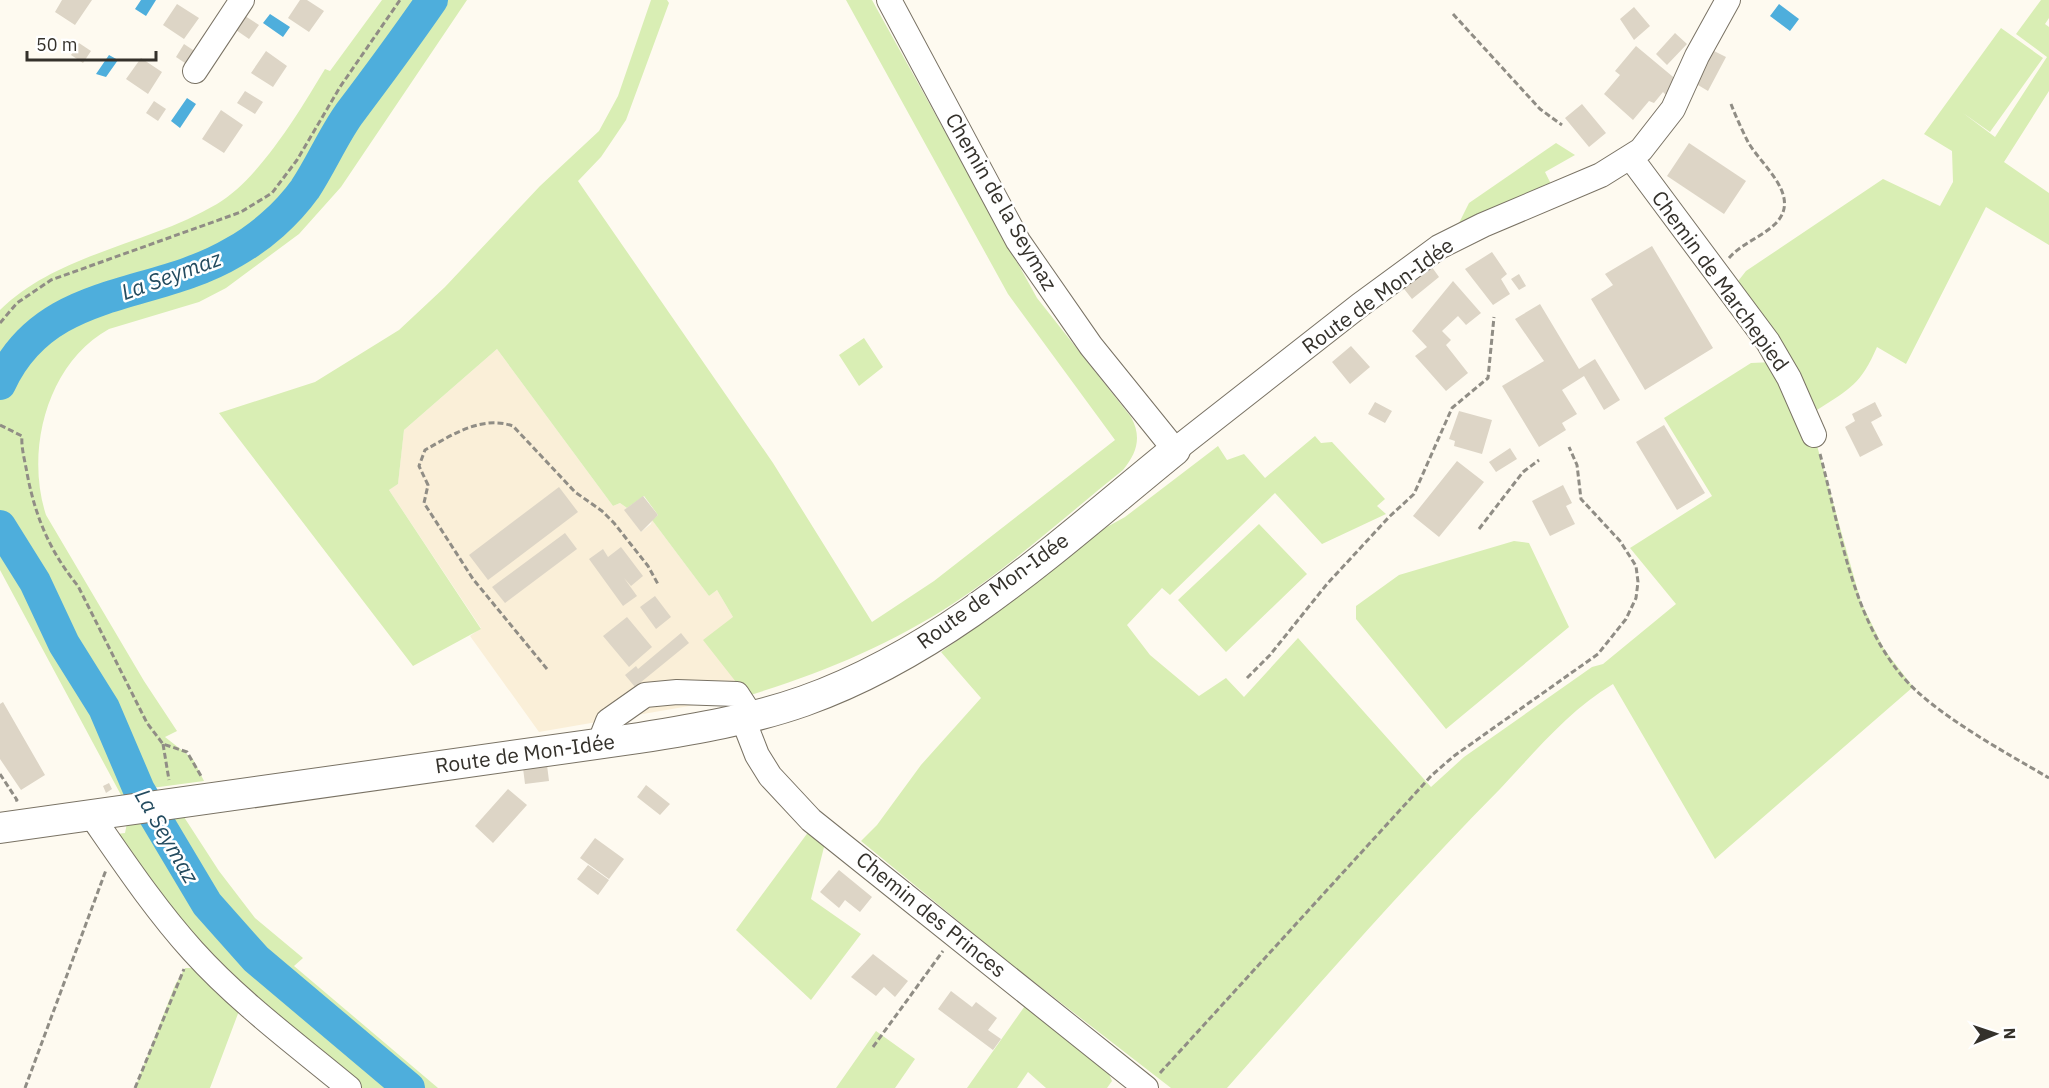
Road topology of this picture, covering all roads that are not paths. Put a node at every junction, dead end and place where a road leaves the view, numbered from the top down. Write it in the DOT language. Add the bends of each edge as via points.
graph roads {
  1 [pos="242,0"];
  2 [pos="890,0"];
  3 [pos="1728,0"];
  4 [pos="195,71"];
  5 [pos="1631,158"];
  6 [pos="1814,435"];
  7 [pos="1175,450"];
  8 [pos="748,718"];
  9 [pos="599,744"];
  10 [pos="91,815"];
  11 [pos="3,818"];
  12 [pos="1150,1084"];
  13 [pos="348,1088"];
  1 -- 4 [label="street"];
  2 -- 7 [label="street, Chemin de la Seymaz" via="1018,241 1091,346"];
  3 -- 5 [label="street, Route de Mon-Idée" via="1673,109"];
  5 -- 6 [label="street, Chemin de Marchepied" via="1773,350 1800,399"];
  5 -- 7 [label="street, Route de Mon-Idée" via="1440,247"];
  7 -- 8 [label="main road, Route de Mon-Idée" via="954,625 850,682"];
  8 -- 9 [label="main road, Route de Mon-Idée"];
  8 -- 9 [label="street, Chemin des Princes" via="736,694 645,695 608,721"];
  8 -- 12 [label="street, Chemin des Princes" via="757,755 785,795 811,820"];
  9 -- 10 [label="main road, Route de Mon-Idée"];
  10 -- 11 [label="main road, Route de Mon-Idée"];
  10 -- 13 [label="street" via="194,952 250,1007"];
}
